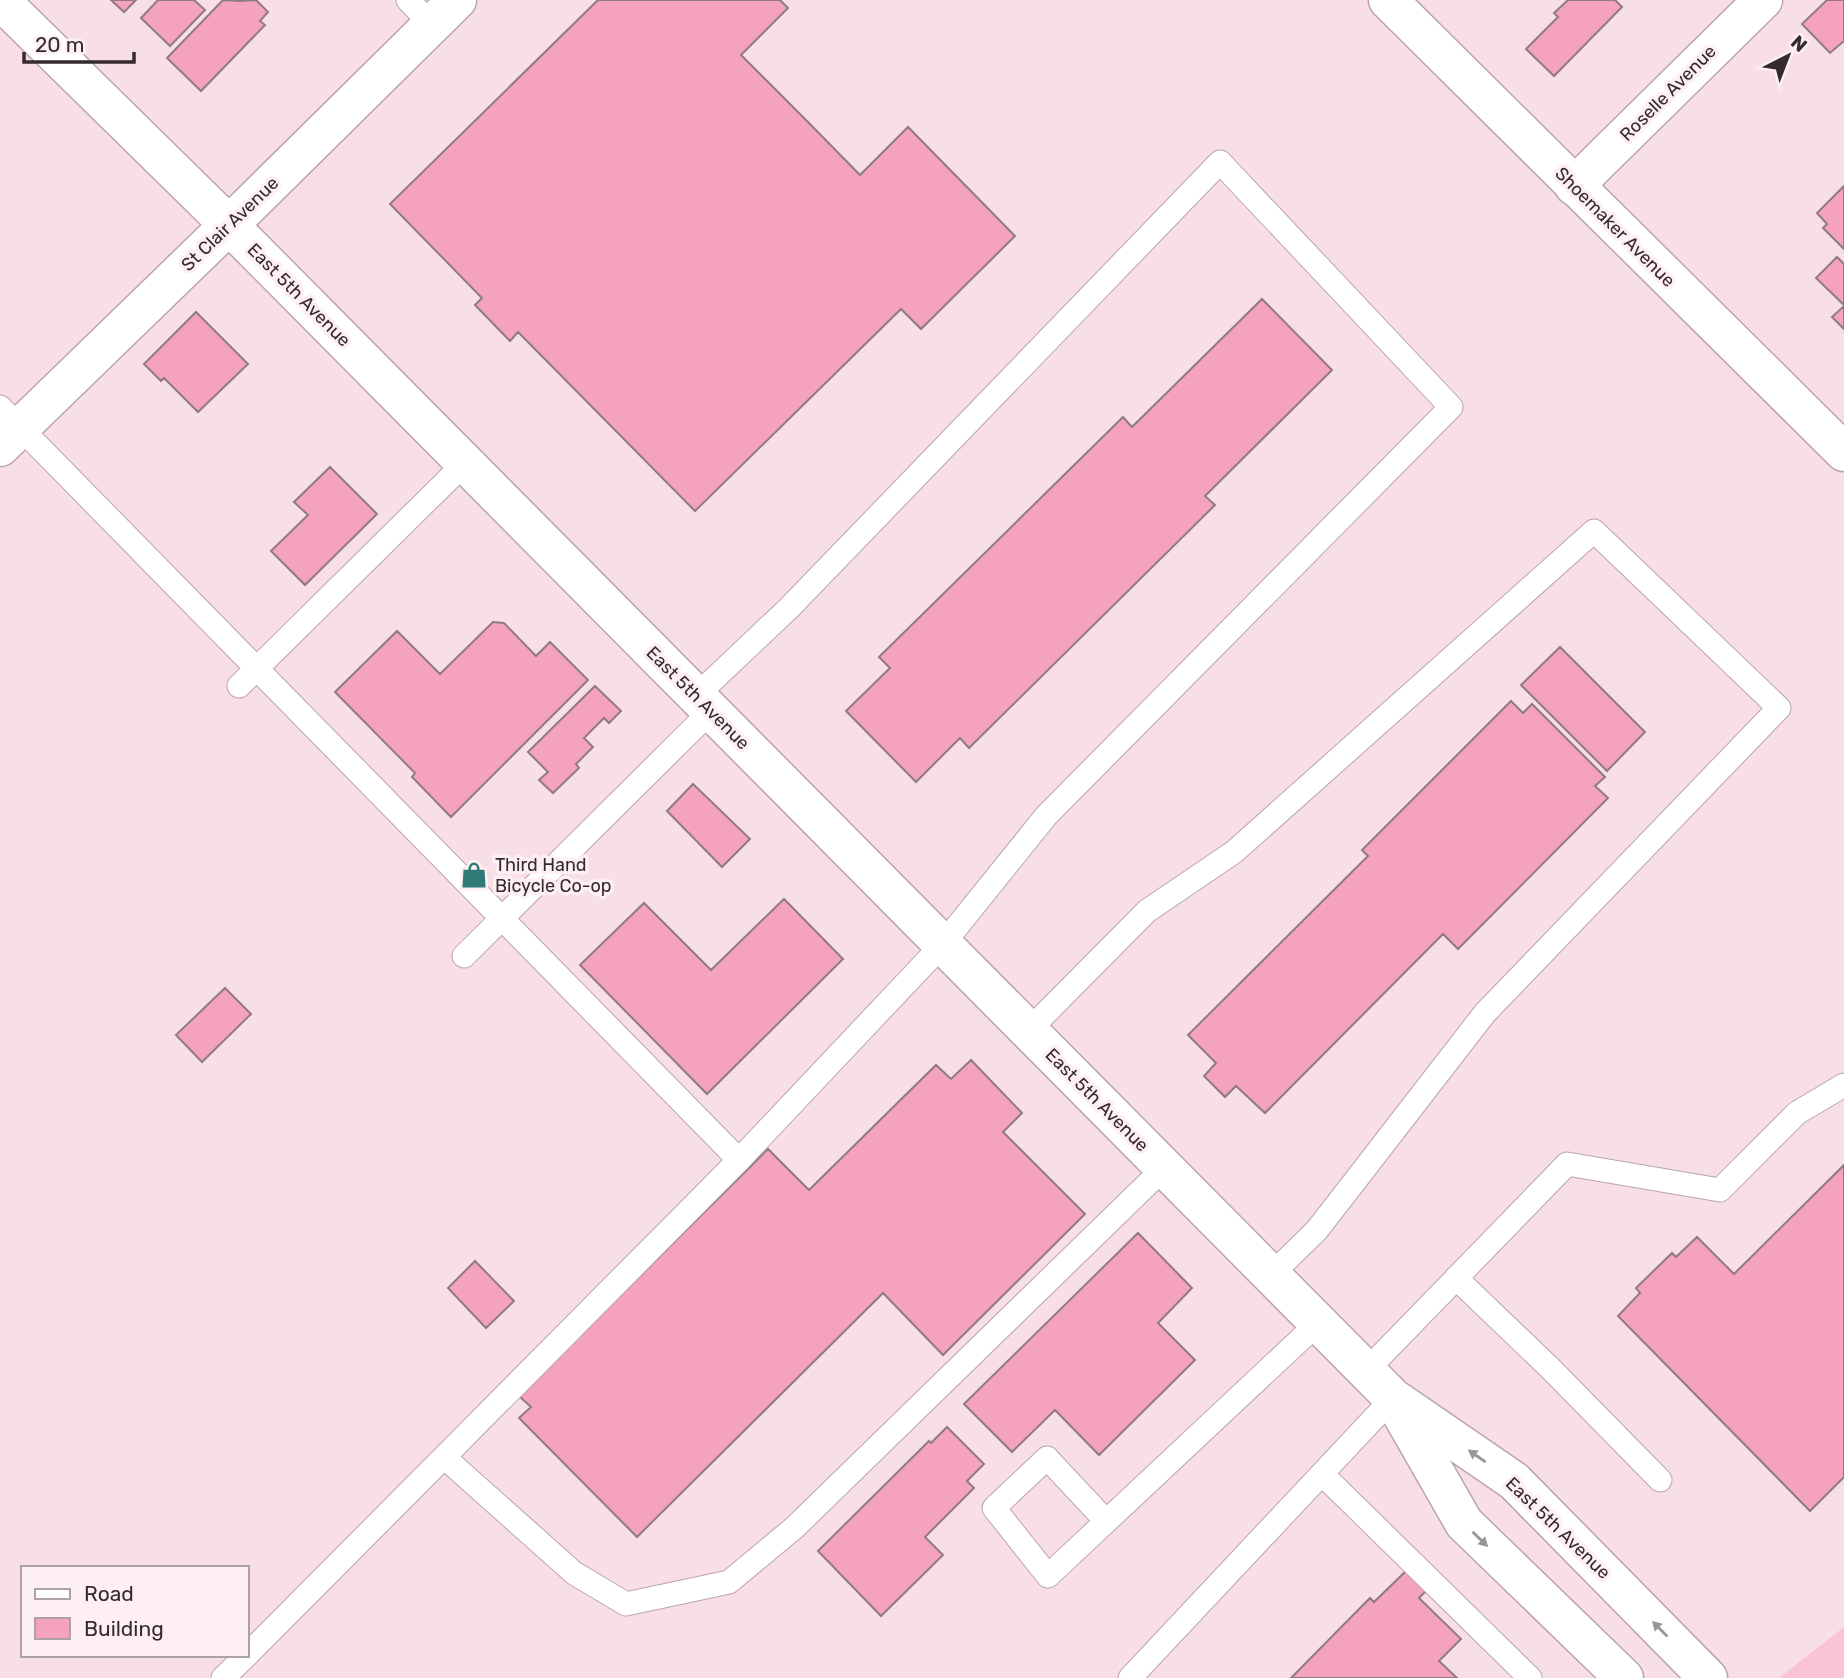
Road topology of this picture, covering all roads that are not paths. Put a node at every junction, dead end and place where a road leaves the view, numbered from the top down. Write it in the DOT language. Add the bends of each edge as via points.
graph roads {
  1 [pos="1388,0"];
  2 [pos="1755,3"];
  3 [pos="18,6"];
  4 [pos="432,8"];
  5 [pos="1574,186"];
  6 [pos="229,225"];
  7 [pos="7,427"];
  8 [pos="1844,452"];
  9 [pos="465,463"];
  10 [pos="257,668"];
  11 [pos="239,686"];
  12 [pos="704,704"];
  13 [pos="501,918"];
  14 [pos="943,944"];
  15 [pos="464,956"];
  16 [pos="1028,1031"];
  17 [pos="1844,1085"];
  18 [pos="739,1160"];
  19 [pos="1164,1168"];
  20 [pos="1271,1275"];
  21 [pos="1456,1278"];
  22 [pos="1318,1323"];
  23 [pos="1366,1371"];
  24 [pos="1393,1398"];
  25 [pos="444,1457"];
  26 [pos="1322,1474"];
  27 [pos="1660,1480"];
  28 [pos="1106,1521"];
  29 [pos="248,1654"];
  30 [pos="245,1657"];
  31 [pos="223,1678"];
  32 [pos="1130,1678"];
  33 [pos="1530,1678"];
  34 [pos="1624,1678"];
  35 [pos="1708,1678"];
  1 -- 5 [label="main road, Shoemaker Avenue"];
  2 -- 5 [label="main road, Roselle Avenue"];
  3 -- 6 [label="main road, East 5th Avenue"];
  4 -- 6 [label="main road, St Clair Avenue"];
  5 -- 8 [label="main road, Shoemaker Avenue"];
  6 -- 7 [label="main road, St Clair Avenue"];
  6 -- 9 [label="main road, East 5th Avenue"];
  7 -- 10 [label="lane"];
  9 -- 10 [label="lane"];
  9 -- 12 [label="main road, East 5th Avenue"];
  10 -- 11 [label="lane"];
  10 -- 13 [label="lane"];
  12 -- 13 [label="lane"];
  12 -- 14 [label="main road, East 5th Avenue"];
  12 -- 14 [label="lane" via="789,608 1220,162 1451,407 1046,816"];
  13 -- 15 [label="lane"];
  13 -- 18 [label="lane"];
  14 -- 16 [label="main road, East 5th Avenue"];
  14 -- 18 [label="lane"];
  16 -- 19 [label="main road, East 5th Avenue"];
  16 -- 20 [label="lane" via="1147,911 1234,852 1594,531 1779,708 1485,1013 1317,1230"];
  17 -- 21 [label="lane" via="1797,1113 1720,1190 1567,1164"];
  18 -- 25 [label="lane"];
  19 -- 20 [label="main road, East 5th Avenue"];
  19 -- 25 [label="lane" via="794,1528 729,1582 626,1604 574,1573"];
  20 -- 22 [label="main road, East 5th Avenue"];
  21 -- 23 [label="lane"];
  21 -- 27 [label="lane"];
  22 -- 23 [label="main road, East 5th Avenue"];
  22 -- 28 [label="lane"];
  23 -- 24 [label="main road, East 5th Avenue"];
  24 -- 26 [label="lane"];
  24 -- 34 [label="main road, East 5th Avenue, one-way" via="1464,1523"];
  35 -- 24 [label="main road, East 5th Avenue, one-way" via="1514,1481"];
  25 -- 29 [label="lane"];
  26 -- 32 [label="lane"];
  26 -- 33 [label="lane"];
  28 -- 28 [label="lane" via="1048,1576 994,1508 1047,1458"];
  30 -- 31 [label="lane"];
}
